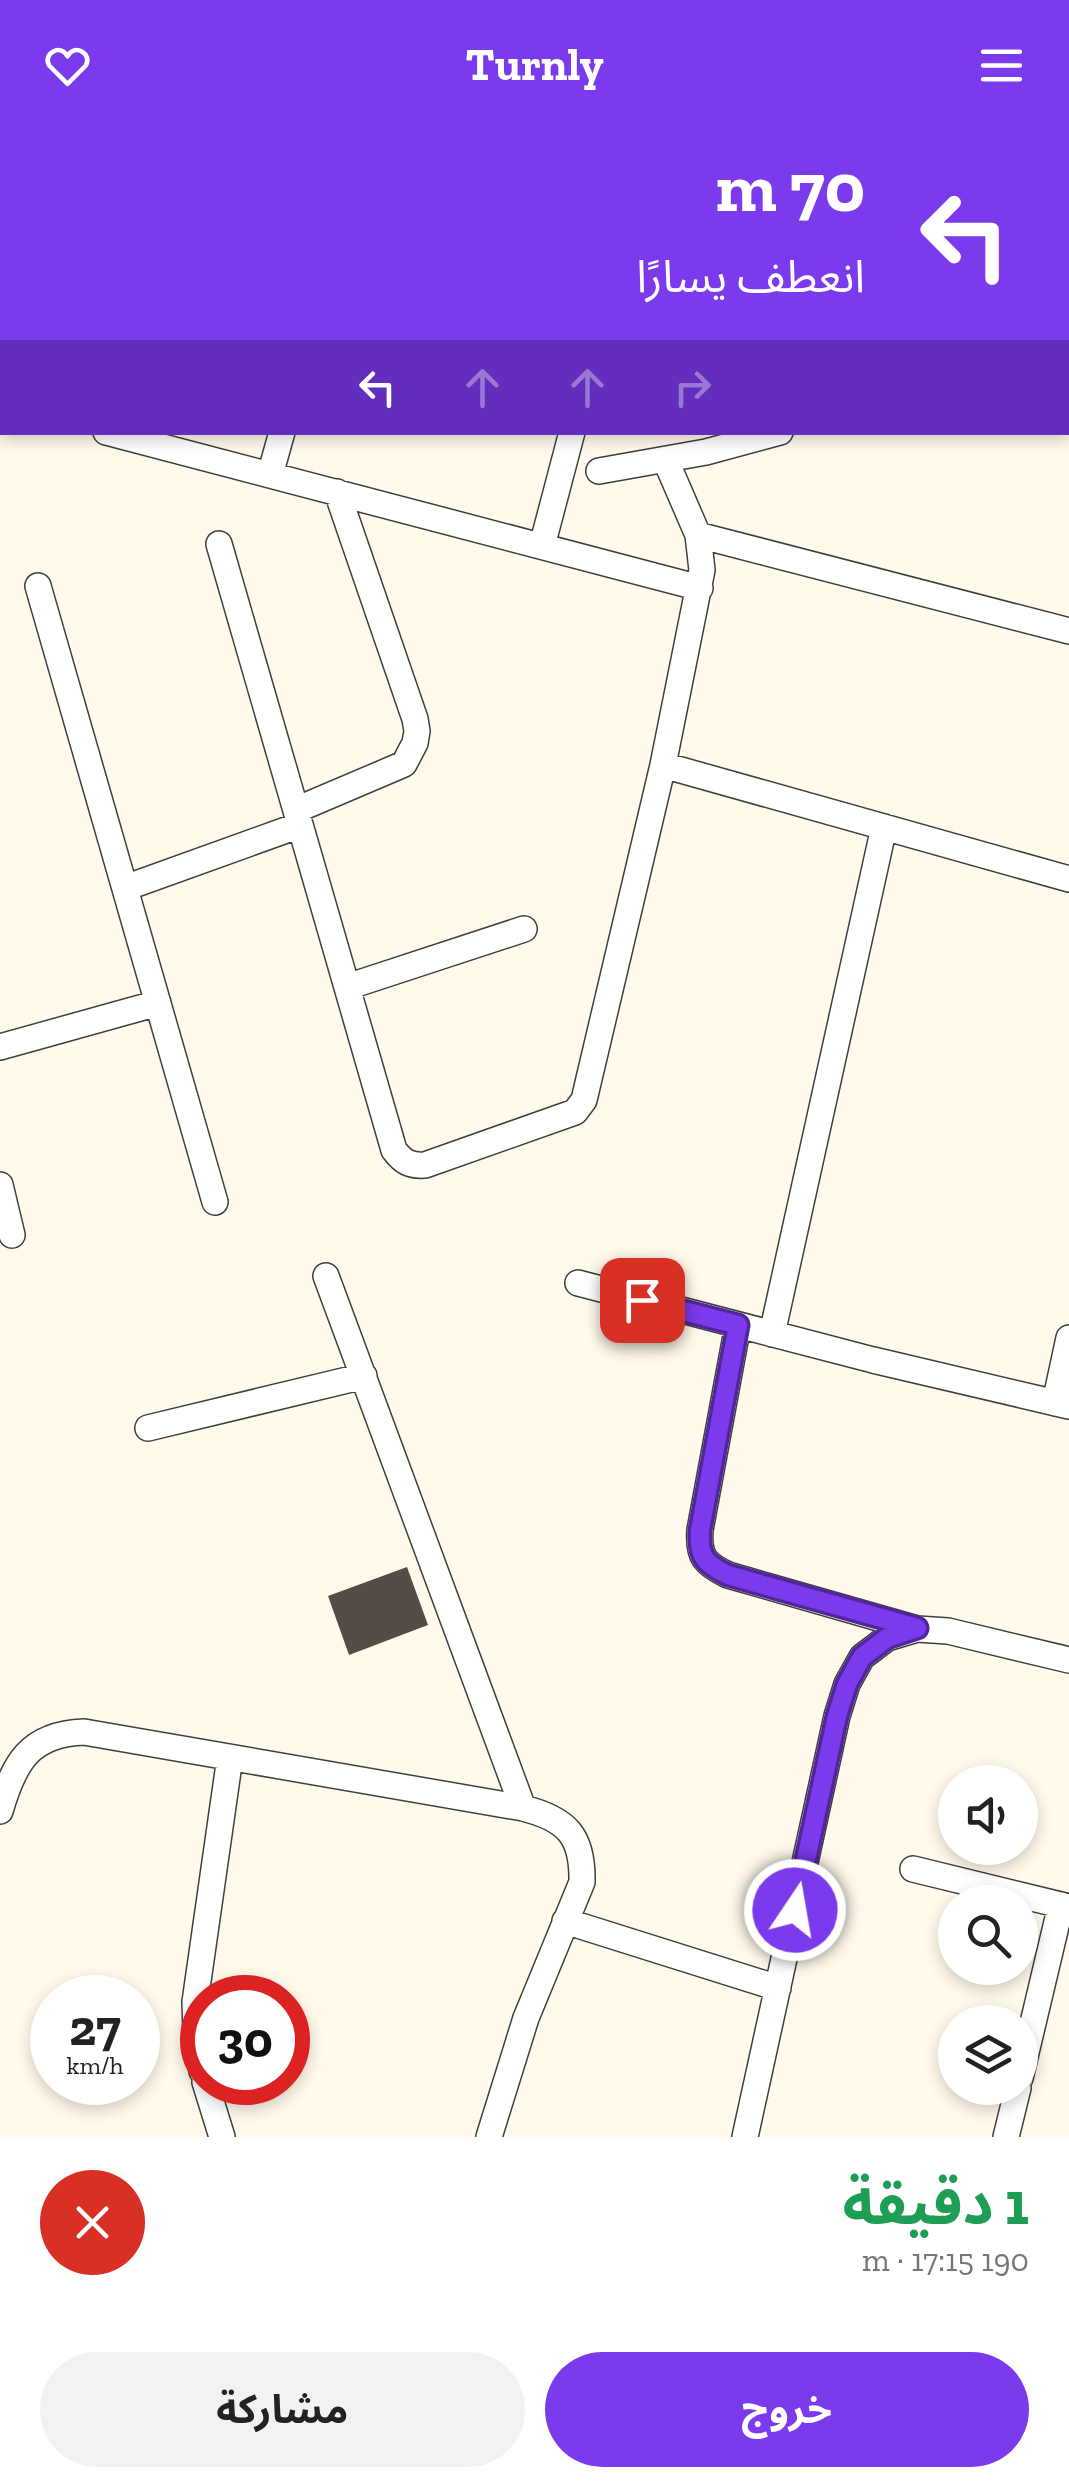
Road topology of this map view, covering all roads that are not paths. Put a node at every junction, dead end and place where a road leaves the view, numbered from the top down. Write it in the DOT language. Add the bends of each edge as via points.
graph roads {
  1 [pos="117,435"];
  2 [pos="281,435"];
  3 [pos="571,435"];
  4 [pos="768,435"];
  5 [pos="666,460"];
  6 [pos="599,472"];
  7 [pos="270,475"];
  8 [pos="336,492"];
  9 [pos="698,535"];
  10 [pos="219,544"];
  11 [pos="542,546"];
  12 [pos="38,586"];
  13 [pos="700,588"];
  14 [pos="1069,630"];
  15 [pos="663,765"];
  16 [pos="298,818"];
  17 [pos="884,827"];
  18 [pos="1069,879"];
  19 [pos="125,888"];
  20 [pos="524,929"];
  21 [pos="348,987"];
  22 [pos="158,1003"];
  23 [pos="0,1047"];
  24 [pos="0,1185"];
  25 [pos="215,1202"];
  26 [pos="12,1235"];
  27 [pos="326,1276"];
  28 [pos="578,1283"];
  29 [pos="738,1325"];
  30 [pos="772,1334"];
  31 [pos="1069,1338"];
  32 [pos="364,1376"];
  33 [pos="1062,1404"];
  34 [pos="148,1428"];
  35 [pos="917,1628"];
  36 [pos="1069,1660"];
  37 [pos="230,1756"];
  38 [pos="523,1808"];
  39 [pos="0,1812"];
  40 [pos="913,1869"];
  41 [pos="1065,1906"];
  42 [pos="565,1921"];
  43 [pos="199,1975"];
  44 [pos="778,1988"];
  45 [pos="1038,2009"];
  46 [pos="212,2105"];
  47 [pos="1014,2105"];
  48 [pos="222,2137"];
  49 [pos="489,2137"];
  50 [pos="746,2137"];
  51 [pos="1006,2137"];
  1 -- 7 [label="street"];
  2 -- 7 [label="street"];
  3 -- 11 [label="street"];
  4 -- 5 [label="street"];
  5 -- 6 [label="street"];
  5 -- 9 [label="street"];
  7 -- 8 [label="street"];
  8 -- 11 [label="street"];
  8 -- 16 [label="street" via="417,731 404,764"];
  9 -- 13 [label="street"];
  9 -- 14 [label="street"];
  10 -- 16 [label="street"];
  11 -- 13 [label="street"];
  12 -- 19 [label="street"];
  13 -- 15 [label="street"];
  15 -- 17 [label="street"];
  15 -- 21 [label="street" via="584,1100 575,1112 412,1166 394,1150"];
  16 -- 19 [label="street"];
  16 -- 21 [label="street"];
  17 -- 18 [label="street"];
  17 -- 30 [label="street"];
  19 -- 22 [label="street"];
  20 -- 21 [label="street"];
  22 -- 23 [label="street"];
  22 -- 25 [label="street"];
  24 -- 26 [label="street"];
  27 -- 32 [label="street"];
  28 -- 29 [label="street"];
  29 -- 30 [label="street"];
  29 -- 35 [label="street" via="699,1550 728,1575"];
  30 -- 33 [label="street"];
  31 -- 33 [label="street"];
  32 -- 34 [label="street"];
  32 -- 38 [label="street"];
  35 -- 36 [label="street"];
  35 -- 44 [label="street" via="887,1638 862,1657 847,1684"];
  37 -- 38 [label="street"];
  37 -- 39 [label="street" via="66,1732 22,1758"];
  37 -- 43 [label="street"];
  38 -- 42 [label="street" via="549,1814 576,1843 582,1882"];
  40 -- 41 [label="street"];
  41 -- 45 [label="street"];
  42 -- 44 [label="street"];
  42 -- 49 [label="street"];
  44 -- 50 [label="street"];
  46 -- 48 [label="street"];
  47 -- 51 [label="street"];
}
